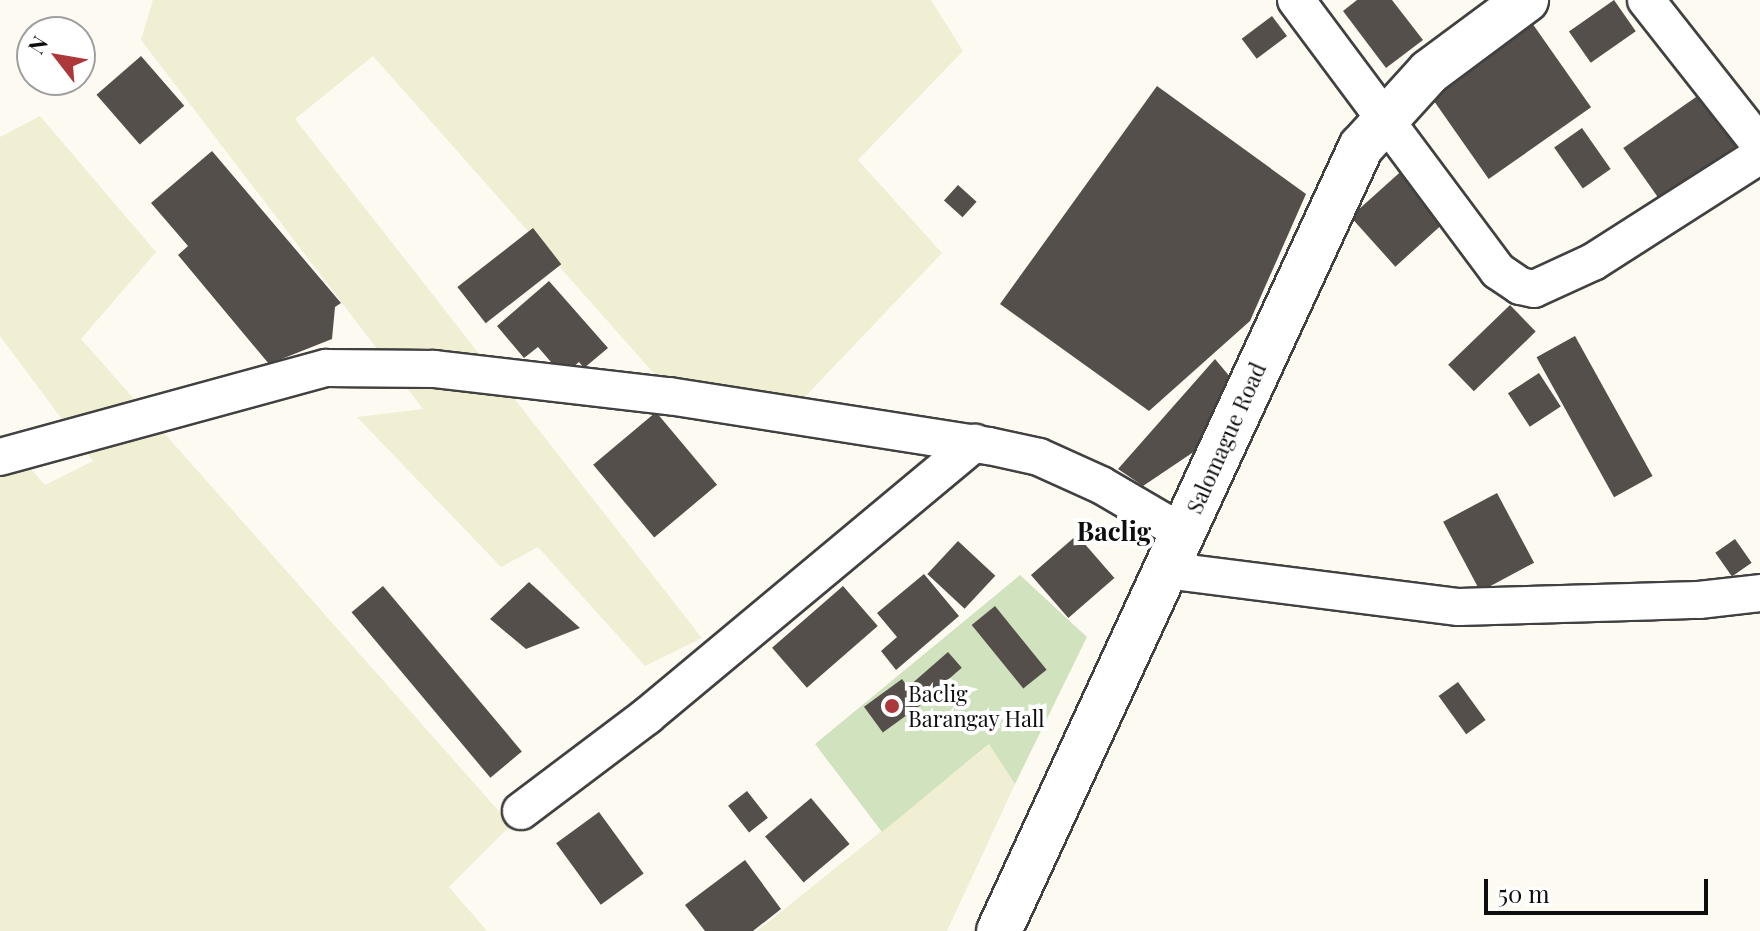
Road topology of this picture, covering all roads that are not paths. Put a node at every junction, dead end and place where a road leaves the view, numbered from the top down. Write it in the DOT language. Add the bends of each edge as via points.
graph roads {
  1 [pos="1296,0"];
  2 [pos="1526,0"];
  3 [pos="1646,0"];
  4 [pos="1385,116"];
  5 [pos="1760,145"];
  6 [pos="1760,155"];
  7 [pos="975,443"];
  8 [pos="0,457"];
  9 [pos="1174,552"];
  10 [pos="1760,593"];
  11 [pos="521,811"];
  12 [pos="999,931"];
  1 -- 4 [label="street"];
  2 -- 4 [label="street, Salomague Road" via="1429,72"];
  3 -- 5 [label="street"];
  4 -- 6 [label="street" via="1498,271 1534,289 1593,262"];
  4 -- 9 [label="street, Salomague Road" via="1347,174"];
  7 -- 8 [label="street" via="669,396 377,366 326,368"];
  7 -- 9 [label="street" via="1039,457 1101,485"];
  7 -- 11 [label="street" via="647,716"];
  9 -- 10 [label="street" via="1459,607 1699,600"];
  9 -- 12 [label="street, Salomague Road"];
}
